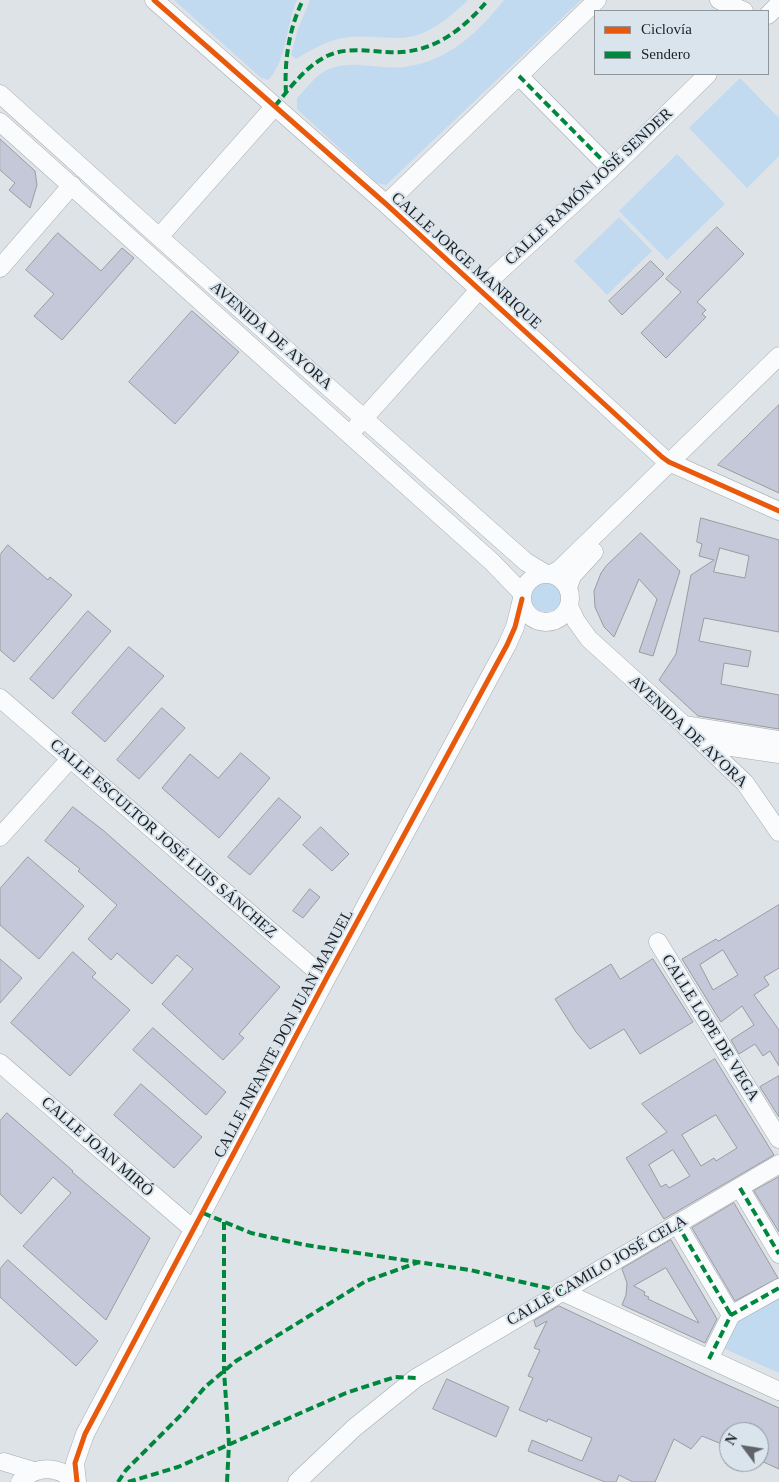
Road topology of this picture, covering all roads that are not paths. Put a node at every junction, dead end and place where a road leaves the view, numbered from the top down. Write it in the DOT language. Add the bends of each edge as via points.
graph roads {
  1 [pos="154,0"];
  2 [pos="597,0"];
  3 [pos="719,0"];
  4 [pos="779,4"];
  5 [pos="742,10"];
  6 [pos="769,14"];
  7 [pos="707,75"];
  8 [pos="519,76"];
  9 [pos="0,94"];
  10 [pos="275,106"];
  11 [pos="0,122"];
  12 [pos="611,169"];
  13 [pos="72,185"];
  14 [pos="386,204"];
  15 [pos="153,232"];
  16 [pos="134,240"];
  17 [pos="175,252"];
  18 [pos="162,266"];
  19 [pos="0,268"];
  20 [pos="479,290"];
  21 [pos="779,356"];
  22 [pos="779,373"];
  23 [pos="364,418"];
  24 [pos="350,434"];
  25 [pos="675,465"];
  26 [pos="779,511"];
  27 [pos="549,574"];
  28 [pos="568,588"];
  29 [pos="522,596"];
  30 [pos="569,606"];
  31 [pos="542,621"];
  32 [pos="589,639"];
  33 [pos="507,645"];
  34 [pos="0,698"];
  35 [pos="684,725"];
  36 [pos="779,740"];
  37 [pos="704,743"];
  38 [pos="772,753"];
  39 [pos="71,758"];
  40 [pos="745,783"];
  41 [pos="779,832"];
  42 [pos="0,837"];
  43 [pos="658,942"];
  44 [pos="326,980"];
  45 [pos="0,1063"];
  46 [pos="779,1139"];
  47 [pos="779,1164"];
  48 [pos="740,1188"];
  49 [pos="677,1224"];
  50 [pos="194,1230"];
  51 [pos="779,1254"];
  52 [pos="779,1288"];
  53 [pos="561,1292"];
  54 [pos="731,1315"];
  55 [pos="710,1359"];
  56 [pos="779,1390"];
  57 [pos="85,1434"];
  58 [pos="2,1460"];
  59 [pos="34,1474"];
  60 [pos="13,1482"];
  61 [pos="76,1482"];
  62 [pos="298,1482"];
  1 -- 10 [label="street, CALLE JORGE MANRIQUE"];
  2 -- 8 [label="street"];
  3 -- 5 [label="street"];
  4 -- 6 [label="street"];
  7 -- 12 [label="street, CALLE RAMÓN JOSÉ SENDER"];
  8 -- 12 [label="street"];
  8 -- 14 [label="street"];
  9 -- 15 [label="street, AVENIDA DE AYORA"];
  10 -- 14 [label="street, CALLE JORGE MANRIQUE"];
  10 -- 15 [label="street"];
  11 -- 13 [label="street, AVENIDA DE AYORA"];
  12 -- 20 [label="street, CALLE RAMÓN JOSÉ SENDER"];
  13 -- 16 [label="street, AVENIDA DE AYORA"];
  13 -- 19 [label="street"];
  14 -- 20 [label="street, CALLE JORGE MANRIQUE"];
  15 -- 16 [label="street"];
  15 -- 17 [label="street, AVENIDA DE AYORA"];
  16 -- 18 [label="street, AVENIDA DE AYORA"];
  17 -- 18 [label="street"];
  17 -- 23 [label="street, AVENIDA DE AYORA"];
  18 -- 24 [label="street, AVENIDA DE AYORA"];
  20 -- 23 [label="street, CALLE RAMÓN JOSÉ SENDER"];
  20 -- 25 [label="street, CALLE JORGE MANRIQUE"];
  21 -- 25 [label="street"];
  22 -- 25 [label="street"];
  23 -- 24 [label="street, CALLE RAMÓN JOSÉ SENDER"];
  23 -- 27 [label="street, AVENIDA DE AYORA" via="526,562"];
  24 -- 29 [label="street, AVENIDA DE AYORA" via="492,562"];
  25 -- 26 [label="street, CALLE JORGE MANRIQUE"];
  25 -- 27 [label="street" via="560,569"];
  25 -- 28 [label="street" via="582,564 572,576"];
  27 -- 28 [label="street" via="563,581"];
  27 -- 29 [label="street" via="530,580"];
  28 -- 30 [label="street"];
  29 -- 31 [label="street" via="526,612"];
  29 -- 33 [label="street, CALLE INFANTE DON JUAN MANUEL"];
  30 -- 31 [label="street" via="560,618"];
  30 -- 32 [label="street, AVENIDA DE AYORA"];
  31 -- 32 [label="street, AVENIDA DE AYORA" via="564,626"];
  31 -- 33 [label="street, CALLE INFANTE DON JUAN MANUEL" via="518,632"];
  32 -- 35 [label="street, AVENIDA DE AYORA"];
  33 -- 44 [label="street, CALLE INFANTE DON JUAN MANUEL"];
  34 -- 39 [label="street, CALLE ESCULTOR JOSÉ LUIS SÁNCHEZ"];
  35 -- 36 [label="street"];
  35 -- 37 [label="street, AVENIDA DE AYORA"];
  37 -- 38 [label="street"];
  37 -- 40 [label="street, AVENIDA DE AYORA"];
  38 -- 40 [label="street" via="751,759 745,770"];
  39 -- 42 [label="street"];
  39 -- 44 [label="street, CALLE ESCULTOR JOSÉ LUIS SÁNCHEZ"];
  40 -- 41 [label="street, AVENIDA DE AYORA"];
  43 -- 46 [label="street, CALLE LOPE DE VEGA"];
  44 -- 50 [label="street, CALLE INFANTE DON JUAN MANUEL"];
  45 -- 50 [label="street, CALLE JOAN MIRÓ"];
  47 -- 48 [label="street, CALLE CAMILO JOSÉ CELA"];
  48 -- 49 [label="street, CALLE CAMILO JOSÉ CELA"];
  48 -- 51 [label="street"];
  49 -- 53 [label="street, CALLE CAMILO JOSÉ CELA"];
  49 -- 54 [label="street"];
  50 -- 57 [label="street, CALLE INFANTE DON JUAN MANUEL"];
  52 -- 54 [label="street"];
  53 -- 55 [label="street"];
  53 -- 62 [label="street, CALLE CAMILO JOSÉ CELA" via="416,1378 354,1428"];
  54 -- 55 [label="street"];
  55 -- 56 [label="street"];
  57 -- 59 [label="street, CALLE INFANTE DON JUAN MANUEL" via="67,1457"];
  57 -- 61 [label="street, CALLE INFANTE DON JUAN MANUEL" via="75,1462"];
  58 -- 59 [label="street"];
  58 -- 60 [label="street"];
  59 -- 61 [label="street" via="58,1470"];
}
